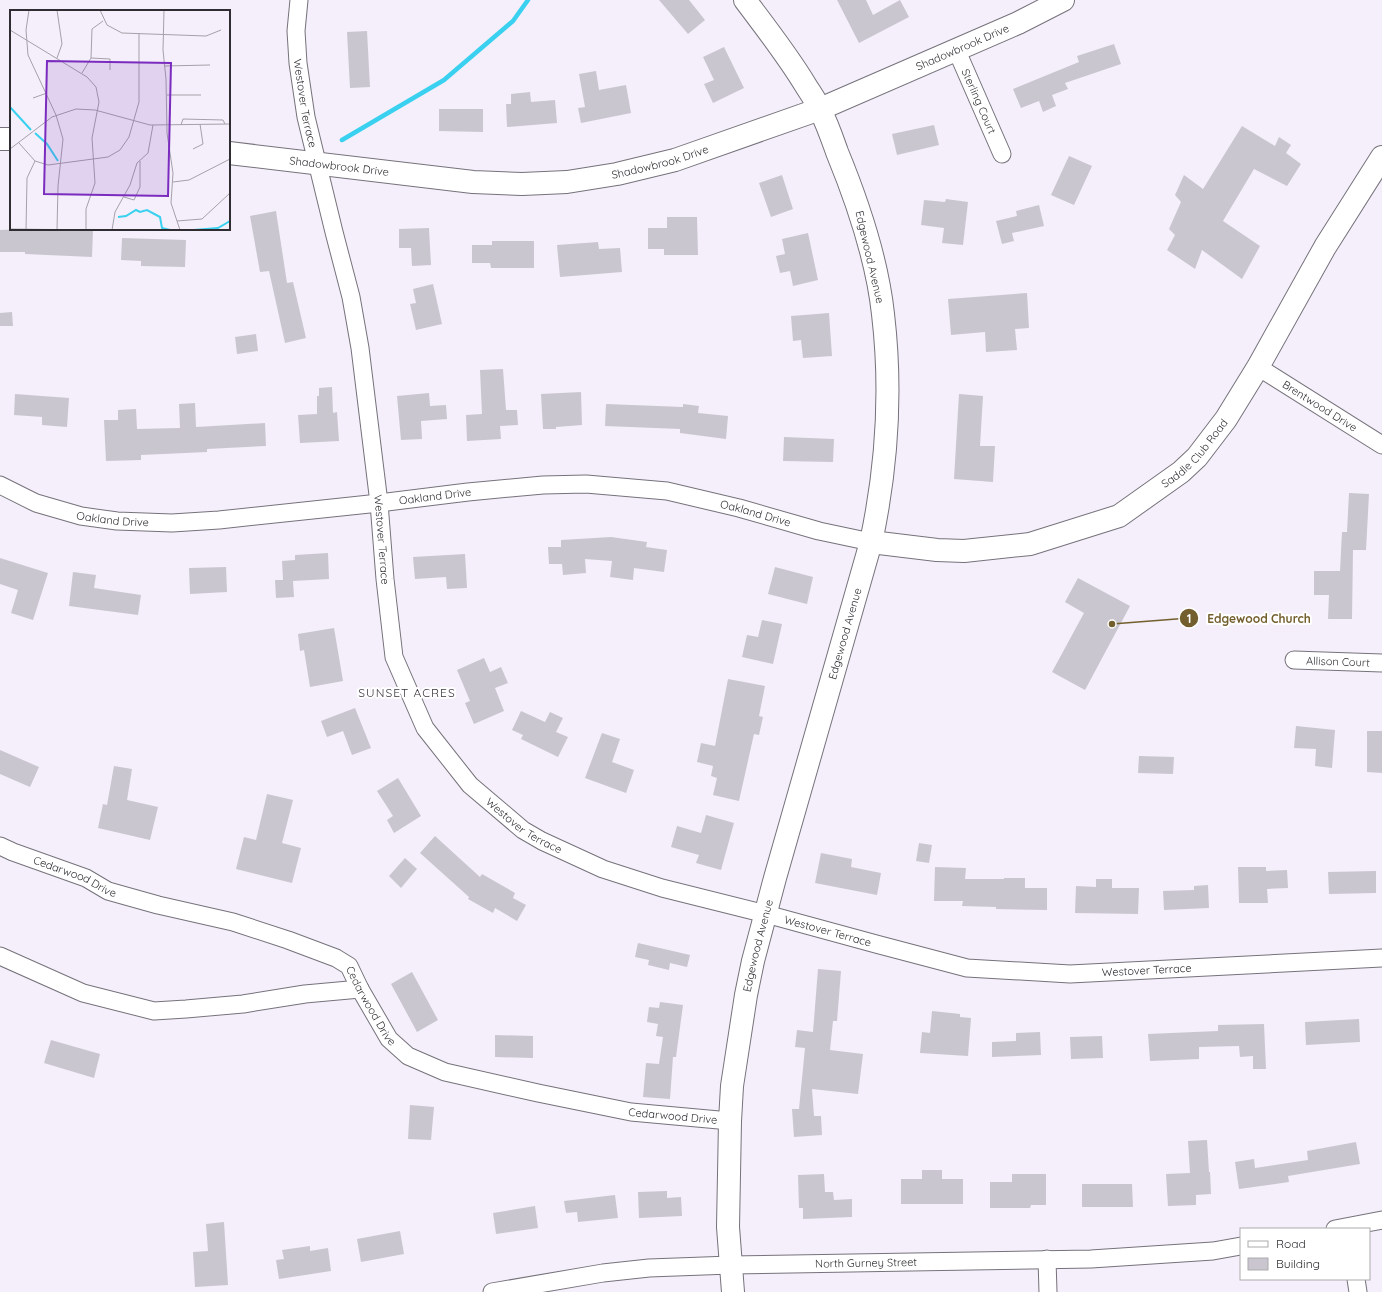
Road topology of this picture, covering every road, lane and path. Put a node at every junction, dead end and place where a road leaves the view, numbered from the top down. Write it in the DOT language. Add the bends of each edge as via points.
graph roads {
  1 [pos="299,0"];
  2 [pos="745,0"];
  3 [pos="1052,2"];
  4 [pos="956,49"];
  5 [pos="820,109"];
  6 [pos="0,138"];
  7 [pos="10,139"];
  8 [pos="230,153"];
  9 [pos="1002,154"];
  10 [pos="1382,157"];
  11 [pos="318,163"];
  12 [pos="1258,367"];
  13 [pos="1382,445"];
  14 [pos="0,485"];
  15 [pos="379,504"];
  16 [pos="871,542"];
  17 [pos="1294,660"];
  18 [pos="1382,663"];
  19 [pos="0,846"];
  20 [pos="766,914"];
  21 [pos="0,956"];
  22 [pos="1382,958"];
  23 [pos="360,988"];
  24 [pos="730,1121"];
  25 [pos="1382,1220"];
  26 [pos="1343,1228"];
  27 [pos="1240,1246"];
  28 [pos="1047,1259"];
  29 [pos="731,1265"];
  30 [pos="1356,1280"];
  31 [pos="492,1292"];
  32 [pos="733,1292"];
  33 [pos="1048,1292"];
  34 [pos="1358,1292"];
  1 -- 11 [label="street, Westover Terrace" via="296,31 298,63 306,117"];
  2 -- 5 [label="street, Edgewood Avenue" via="797,70"];
  3 -- 4 [label="street, Shadowbrook Drive" via="1018,23"];
  4 -- 5 [label="street, Shadowbrook Drive"];
  4 -- 9 [label="street, Sterling Court"];
  5 -- 11 [label="street, Shadowbrook Drive" via="674,160 617,174 567,182 473,182"];
  5 -- 16 [label="street, Edgewood Avenue" via="855,196 875,265 883,313 887,364 886,453"];
  6 -- 7 [label="street"];
  8 -- 11 [label="street, Shadowbrook Drive"];
  10 -- 12 [label="street, Saddle Club Road" via="1325,247"];
  11 -- 15 [label="street, Westover Terrace" via="351,297"];
  12 -- 13 [label="street, Brentwood Drive"];
  12 -- 16 [label="street, Saddle Club Road" via="1226,419 1197,457 1181,472 1119,516 1030,544 964,551"];
  14 -- 15 [label="street, Oakland Drive" via="36,504 81,516 117,521 172,523 219,520"];
  15 -- 16 [label="street, Oakland Drive" via="543,485 586,484 638,488 702,499 819,531"];
  15 -- 20 [label="street, Westover Terrace" via="394,656 425,728 470,785 523,830 603,869 662,888"];
  16 -- 20 [label="street, Edgewood Avenue"];
  17 -- 18 [label="street, Allison Court"];
  19 -- 23 [label="street, Cedarwood Drive" via="86,878 108,891 233,922 322,952 350,966"];
  20 -- 22 [label="street, Westover Terrace" via="967,968 1070,974"];
  20 -- 24 [label="street, Edgewood Avenue" via="746,995 732,1086"];
  21 -- 23 [label="street" via="83,993 154,1011 243,1004"];
  23 -- 24 [label="street, Cedarwood Drive" via="389,1039 408,1056 445,1072 631,1112"];
  24 -- 29 [label="street, Edgewood Avenue" via="728,1227"];
  25 -- 26 [label="street"];
  27 -- 28 [label="street, North Gurney Street" via="1213,1251 1091,1259"];
  28 -- 29 [label="street, North Gurney Street"];
  28 -- 33 [label="street"];
  29 -- 31 [label="street, North Gurney Street" via="649,1268 603,1273"];
  29 -- 32 [label="street, Edgewood Avenue"];
  30 -- 34 [label="street"];
}
